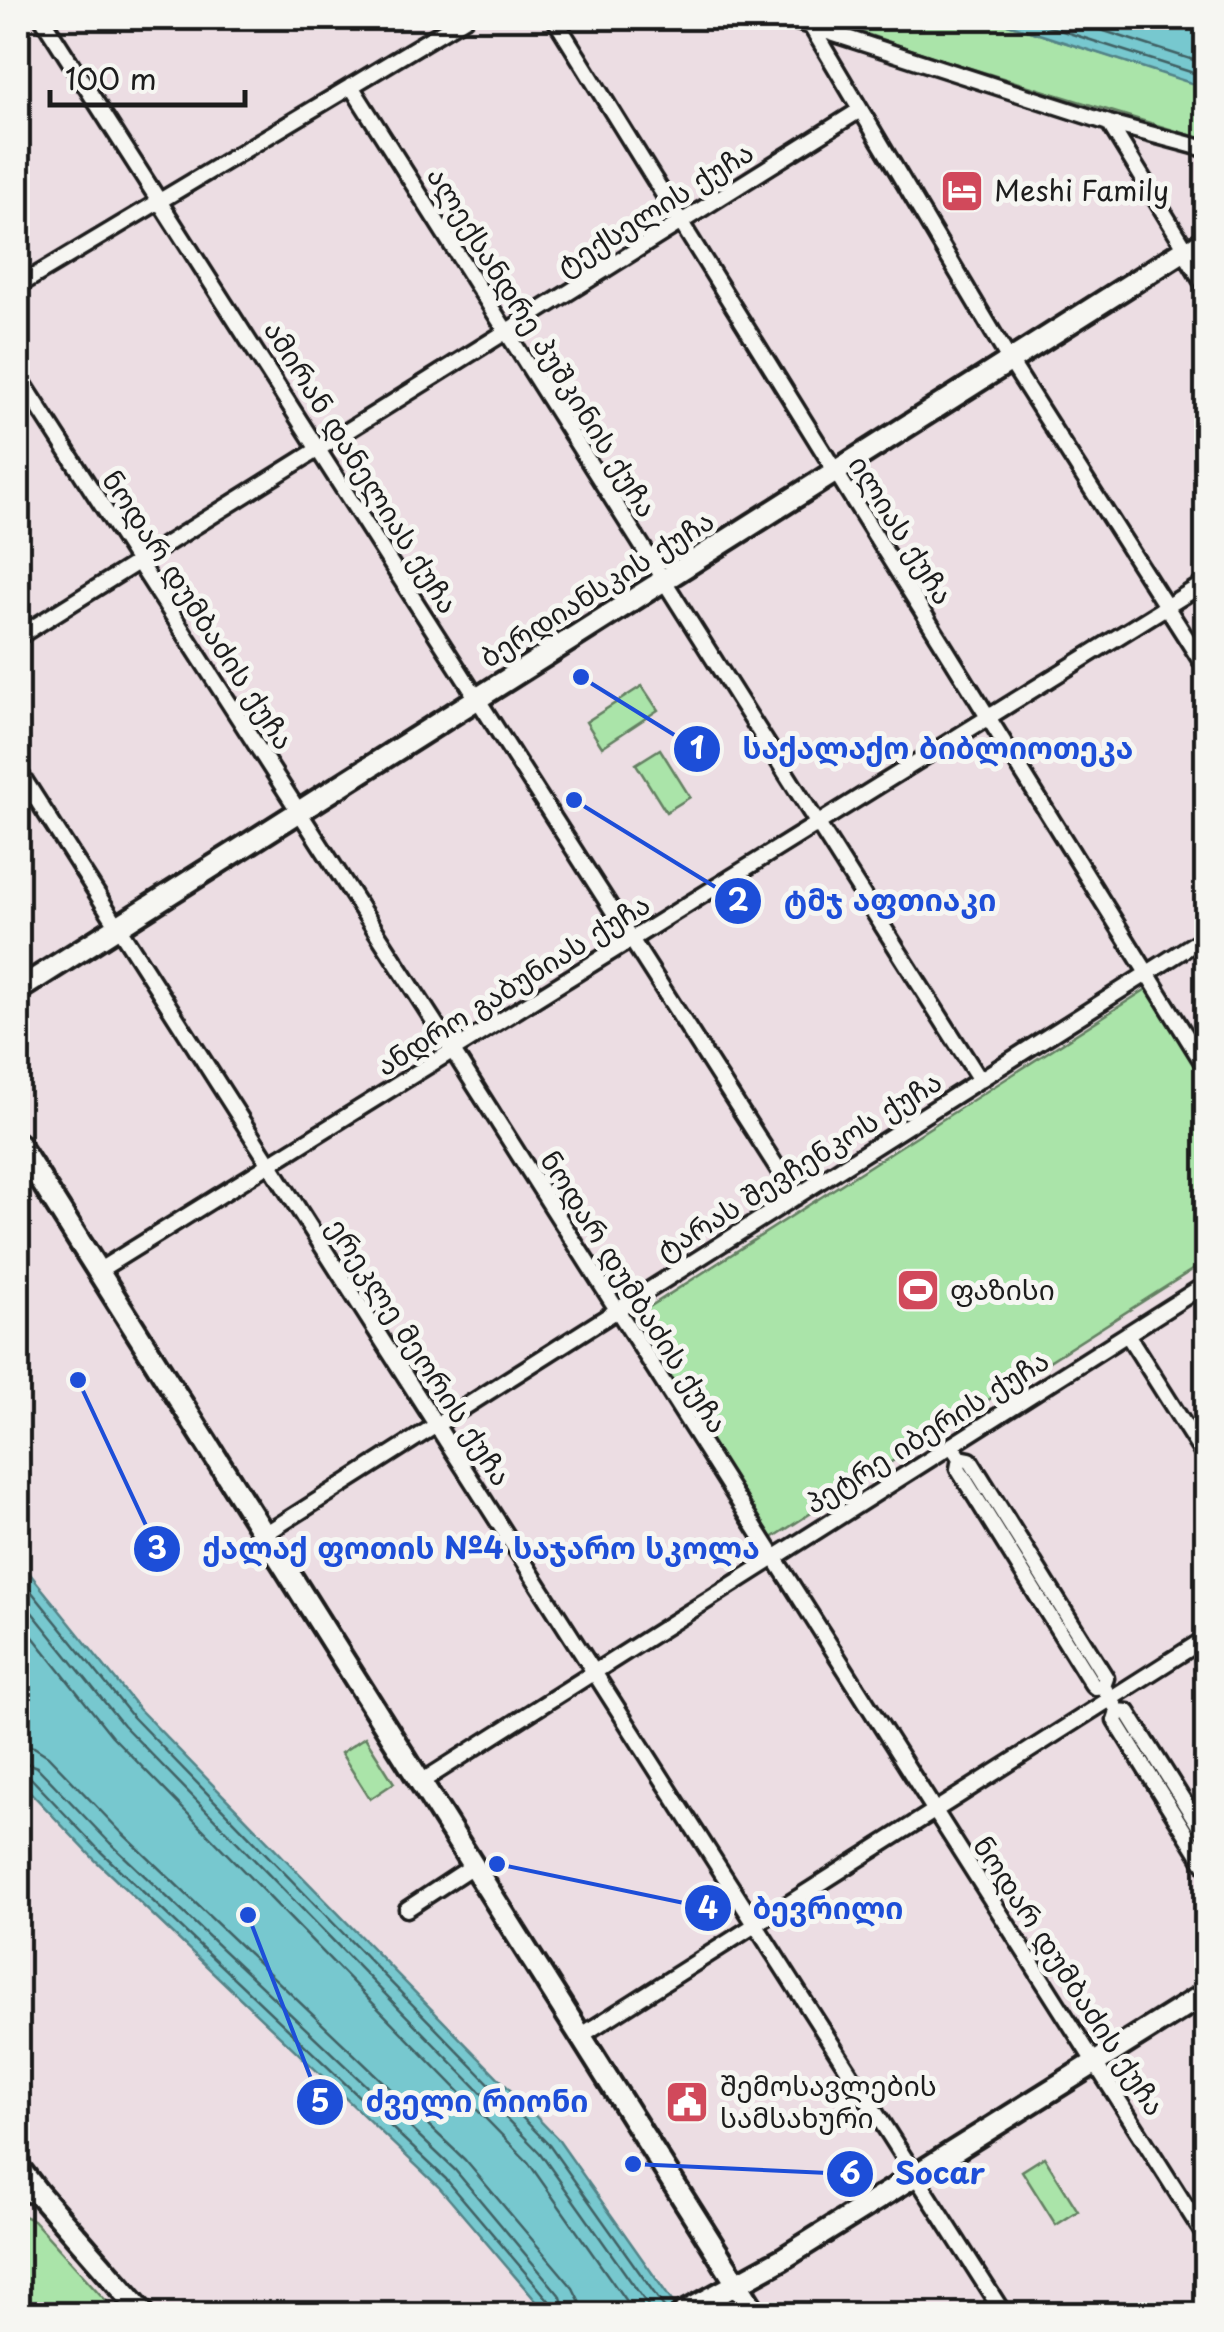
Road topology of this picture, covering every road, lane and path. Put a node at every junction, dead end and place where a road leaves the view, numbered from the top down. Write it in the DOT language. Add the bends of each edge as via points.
graph roads {
  1 [pos="42,18"];
  2 [pos="465,18"];
  3 [pos="554,18"];
  4 [pos="785,18"];
  5 [pos="812,28"];
  6 [pos="350,86"];
  7 [pos="860,110"];
  8 [pos="1109,123"];
  9 [pos="1206,149"];
  10 [pos="161,200"];
  11 [pos="681,222"];
  12 [pos="1206,236"];
  13 [pos="1186,249"];
  14 [pos="1206,282"];
  15 [pos="18,286"];
  16 [pos="506,333"];
  17 [pos="1010,361"];
  18 [pos="18,375"];
  19 [pos="320,448"];
  20 [pos="835,471"];
  21 [pos="138,562"];
  22 [pos="663,580"];
  23 [pos="1206,582"];
  24 [pos="1167,607"];
  25 [pos="18,638"];
  26 [pos="1206,669"];
  27 [pos="478,698"];
  28 [pos="988,718"];
  29 [pos="18,770"];
  30 [pos="298,812"];
  31 [pos="818,824"];
  32 [pos="117,926"];
  33 [pos="1206,936"];
  34 [pos="632,939"];
  35 [pos="1147,974"];
  36 [pos="18,990"];
  37 [pos="453,1052"];
  38 [pos="1206,1068"];
  39 [pos="980,1080"];
  40 [pos="18,1144"];
  41 [pos="269,1165"];
  42 [pos="796,1197"];
  43 [pos="98,1271"];
  44 [pos="1206,1284"];
  45 [pos="617,1311"];
  46 [pos="1127,1334"];
  47 [pos="437,1426"];
  48 [pos="956,1452"];
  49 [pos="1206,1459"];
  50 [pos="265,1534"];
  51 [pos="773,1558"];
  52 [pos="1206,1638"];
  53 [pos="594,1672"];
  54 [pos="1111,1699"];
  55 [pos="421,1782"];
  56 [pos="934,1812"];
  57 [pos="1206,1837"];
  58 [pos="474,1866"];
  59 [pos="1206,1866"];
  60 [pos="407,1909"];
  61 [pos="754,1925"];
  62 [pos="1206,1993"];
  63 [pos="582,2034"];
  64 [pos="1095,2063"];
  65 [pos="18,2167"];
  66 [pos="915,2176"];
  67 [pos="28,2190"];
  68 [pos="1206,2238"];
  69 [pos="736,2283"];
  70 [pos="144,2314"];
  71 [pos="682,2314"];
  72 [pos="756,2314"];
  73 [pos="1004,2314"];
  1 -- 10 [label="street, ამირან დანელიას ქუჩა"];
  2 -- 6 [label="street"];
  3 -- 11 [label="street, ილიას ქუჩა"];
  4 -- 5 [label="street"];
  5 -- 7 [label="street"];
  5 -- 8 [label="street"];
  6 -- 10 [label="street"];
  6 -- 16 [label="street, ალექსანდრე პუშკინის ქუჩა"];
  7 -- 11 [label="street, ტექსელის ქუჩა"];
  7 -- 17 [label="street"];
  8 -- 9 [label="street"];
  8 -- 13 [label="street"];
  10 -- 15 [label="street"];
  10 -- 19 [label="street, ამირან დანელიას ქუჩა"];
  11 -- 16 [label="street, ტექსელის ქუჩა"];
  11 -- 20 [label="street, ილიას ქუჩა"];
  12 -- 13 [label="street, ბერდიანსკის ქუჩა"];
  13 -- 14 [label="street"];
  13 -- 17 [label="street, ბერდიანსკის ქუჩა"];
  16 -- 19 [label="street, ტექსელის ქუჩა"];
  16 -- 22 [label="street, ალექსანდრე პუშკინის ქუჩა"];
  17 -- 20 [label="street, ბერდიანსკის ქუჩა"];
  17 -- 24 [label="street"];
  18 -- 21 [label="street, ნოდარ დუმბაძის ქუჩა"];
  19 -- 21 [label="street, ტექსელის ქუჩა"];
  19 -- 27 [label="street, ამირან დანელიას ქუჩა"];
  20 -- 22 [label="street, ბერდიანსკის ქუჩა"];
  20 -- 28 [label="street, ილიას ქუჩა"];
  21 -- 25 [label="street, ტექსელის ქუჩა"];
  21 -- 30 [label="street, ნოდარ დუმბაძის ქუჩა"];
  22 -- 27 [label="street, ბერდიანსკის ქუჩა"];
  22 -- 31 [label="street, ალექსანდრე პუშკინის ქუჩა"];
  23 -- 24 [label="street, ანდრო გაბუნიას ქუჩა"];
  24 -- 26 [label="street"];
  24 -- 28 [label="street, ანდრო გაბუნიას ქუჩა"];
  27 -- 30 [label="street, ბერდიანსკის ქუჩა"];
  27 -- 34 [label="street, ამირან დანელიას ქუჩა"];
  28 -- 31 [label="street, ანდრო გაბუნიას ქუჩა"];
  28 -- 35 [label="street, ილიას ქუჩა"];
  29 -- 32 [label="street, ერეკლე მეორის ქუჩა"];
  30 -- 32 [label="street, ბერდიანსკის ქუჩა"];
  30 -- 37 [label="street, ნოდარ დუმბაძის ქუჩა"];
  31 -- 34 [label="street, ანდრო გაბუნიას ქუჩა"];
  31 -- 39 [label="street, ალექსანდრე პუშკინის ქუჩა"];
  32 -- 36 [label="street, ბერდიანსკის ქუჩა"];
  32 -- 41 [label="street, ერეკლე მეორის ქუჩა"];
  33 -- 35 [label="street, ტარას შევჩენკოს ქუჩა"];
  34 -- 37 [label="street, ანდრო გაბუნიას ქუჩა"];
  34 -- 42 [label="street, ამირან დანელიას ქუჩა"];
  35 -- 38 [label="street, ილიას ქუჩა"];
  35 -- 39 [label="street, ტარას შევჩენკოს ქუჩა"];
  37 -- 41 [label="street, ანდრო გაბუნიას ქუჩა"];
  37 -- 45 [label="street, ნოდარ დუმბაძის ქუჩა"];
  39 -- 42 [label="street, ტარას შევჩენკოს ქუჩა"];
  40 -- 43 [label="street"];
  41 -- 43 [label="street, ანდრო გაბუნიას ქუჩა"];
  41 -- 47 [label="street, ერეკლე მეორის ქუჩა"];
  42 -- 45 [label="street, ტარას შევჩენკოს ქუჩა"];
  43 -- 50 [label="street"];
  44 -- 46 [label="street, პეტრე იბერის ქუჩა"];
  45 -- 47 [label="street, ტარას შევჩენკოს ქუჩა"];
  45 -- 51 [label="street, ნოდარ დუმბაძის ქუჩა"];
  46 -- 48 [label="street, პეტრე იბერის ქუჩა"];
  46 -- 49 [label="street"];
  47 -- 50 [label="street, ტარას შევჩენკოს ქუჩა"];
  47 -- 53 [label="street, ერეკლე მეორის ქუჩა"];
  48 -- 51 [label="street, პეტრე იბერის ქუჩა"];
  48 -- 54 [label="street" via="970,1460 1106,1678"];
  50 -- 55 [label="street"];
  51 -- 53 [label="street, პეტრე იბერის ქუჩა"];
  51 -- 56 [label="street, ნოდარ დუმბაძის ქუჩა"];
  52 -- 54 [label="street"];
  53 -- 55 [label="street, პეტრე იბერის ქუჩა"];
  53 -- 61 [label="street, ერეკლე მეორის ქუჩა"];
  54 -- 56 [label="street"];
  54 -- 57 [label="street" via="1128,1712"];
  54 -- 59 [label="street" via="1115,1720"];
  55 -- 58 [label="street"];
  56 -- 61 [label="street"];
  56 -- 64 [label="street, ნოდარ დუმბაძის ქუჩა"];
  58 -- 60 [label="street"];
  58 -- 63 [label="street"];
  61 -- 63 [label="street"];
  61 -- 66 [label="street, ერეკლე მეორის ქუჩა"];
  62 -- 64 [label="street"];
  63 -- 69 [label="street"];
  64 -- 66 [label="street"];
  64 -- 68 [label="street, ნოდარ დუმბაძის ქუჩა"];
  65 -- 67 [label="street"];
  66 -- 69 [label="street"];
  66 -- 73 [label="street, ერეკლე მეორის ქუჩა"];
  67 -- 70 [label="street"];
  69 -- 71 [label="street"];
  69 -- 72 [label="street"];
}
